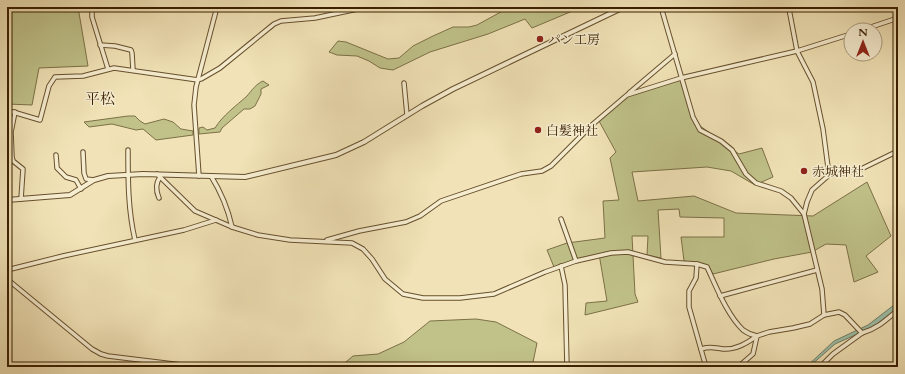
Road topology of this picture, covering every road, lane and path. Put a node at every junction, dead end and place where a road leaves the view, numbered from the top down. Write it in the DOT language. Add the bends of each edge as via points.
graph roads {
  1 [pos="92,7"];
  2 [pos="217,7"];
  3 [pos="366,7"];
  4 [pos="624,7"];
  5 [pos="661,7"];
  6 [pos="789,9"];
  7 [pos="898,18"];
  8 [pos="883,23"];
  9 [pos="843,37"];
  10 [pos="100,45"];
  11 [pos="797,51"];
  12 [pos="676,54"];
  13 [pos="108,69"];
  14 [pos="134,70"];
  15 [pos="681,78"];
  16 [pos="198,80"];
  17 [pos="404,83"];
  18 [pos="627,95"];
  19 [pos="7,112"];
  20 [pos="15,112"];
  21 [pos="408,115"];
  22 [pos="128,150"];
  23 [pos="898,151"];
  24 [pos="83,152"];
  25 [pos="56,155"];
  26 [pos="128,174"];
  27 [pos="829,175"];
  28 [pos="158,176"];
  29 [pos="199,176"];
  30 [pos="211,176"];
  31 [pos="94,180"];
  32 [pos="81,189"];
  33 [pos="159,198"];
  34 [pos="22,199"];
  35 [pos="7,200"];
  36 [pos="804,214"];
  37 [pos="216,220"];
  38 [pos="561,220"];
  39 [pos="232,227"];
  40 [pos="135,240"];
  41 [pos="322,242"];
  42 [pos="576,261"];
  43 [pos="697,264"];
  44 [pos="561,266"];
  45 [pos="7,270"];
  46 [pos="816,270"];
  47 [pos="7,279"];
  48 [pos="720,296"];
  49 [pos="898,310"];
  50 [pos="824,315"];
  51 [pos="862,333"];
  52 [pos="757,336"];
  53 [pos="701,349"];
  54 [pos="824,363"];
  55 [pos="159,365"];
  56 [pos="198,367"];
  57 [pos="567,367"];
  58 [pos="706,367"];
  59 [pos="738,367"];
  1 -- 10 [label="street" via="92,17"];
  2 -- 16 [label="street"];
  3 -- 16 [label="street" via="315,18 281,21 220,68"];
  4 -- 21 [label="street" via="453,89"];
  5 -- 12 [label="street"];
  6 -- 11 [label="street"];
  7 -- 8 [label="street"];
  9 -- 11 [label="street"];
  10 -- 13 [label="street"];
  10 -- 14 [label="street" via="131,50"];
  11 -- 15 [label="street"];
  11 -- 27 [label="street" via="813,82"];
  12 -- 15 [label="street"];
  12 -- 18 [label="street"];
  13 -- 14 [label="street"];
  13 -- 20 [label="street" via="83,76 55,78 49,86 40,120"];
  14 -- 16 [label="street"];
  15 -- 18 [label="street"];
  15 -- 36 [label="street" via="693,117 700,130 732,150 746,174 756,183 781,190"];
  16 -- 29 [label="street" via="194,104"];
  17 -- 21 [label="street"];
  18 -- 41 [label="street" via="592,124 551,166 542,171 521,174 441,201 420,216 406,222 359,231"];
  19 -- 20 [label="street"];
  20 -- 34 [label="street" via="11,132 12,157 23,169"];
  21 -- 30 [label="street" via="336,156 254,176"];
  22 -- 26 [label="street"];
  23 -- 27 [label="street" via="857,171"];
  24 -- 31 [label="street" via="86,179"];
  25 -- 32 [label="street" via="57,168 66,177 76,180"];
  26 -- 28 [label="street"];
  26 -- 31 [label="street"];
  26 -- 40 [label="street"];
  27 -- 36 [label="street" via="812,190"];
  28 -- 29 [label="street"];
  28 -- 33 [label="street" via="156,192"];
  28 -- 37 [label="street" via="195,211"];
  29 -- 30 [label="street"];
  30 -- 39 [label="street" via="219,189"];
  31 -- 32 [label="street"];
  32 -- 34 [label="street" via="70,195"];
  34 -- 35 [label="street"];
  36 -- 46 [label="street"];
  37 -- 39 [label="street"];
  37 -- 40 [label="street" via="184,230"];
  38 -- 42 [label="street"];
  39 -- 41 [label="street" via="258,236"];
  40 -- 45 [label="street"];
  41 -- 44 [label="street" via="352,243 362,249 385,279 403,294 423,298 460,298 494,294"];
  42 -- 43 [label="street" via="628,252 666,262"];
  42 -- 44 [label="street"];
  43 -- 48 [label="street" via="707,267"];
  43 -- 53 [label="street" via="696,278 689,291 689,307"];
  44 -- 57 [label="street" via="566,286"];
  46 -- 48 [label="street"];
  46 -- 50 [label="street" via="822,289"];
  47 -- 55 [label="street" via="92,349 101,354"];
  48 -- 52 [label="street" via="744,331"];
  49 -- 51 [label="street" via="878,326"];
  50 -- 51 [label="street" via="839,312 845,314"];
  50 -- 52 [label="street" via="810,324"];
  51 -- 54 [label="street"];
  52 -- 53 [label="street" via="737,347 724,349 710,346"];
  52 -- 59 [label="street" via="753,354"];
  53 -- 58 [label="street"];
  55 -- 56 [label="street"];
}
